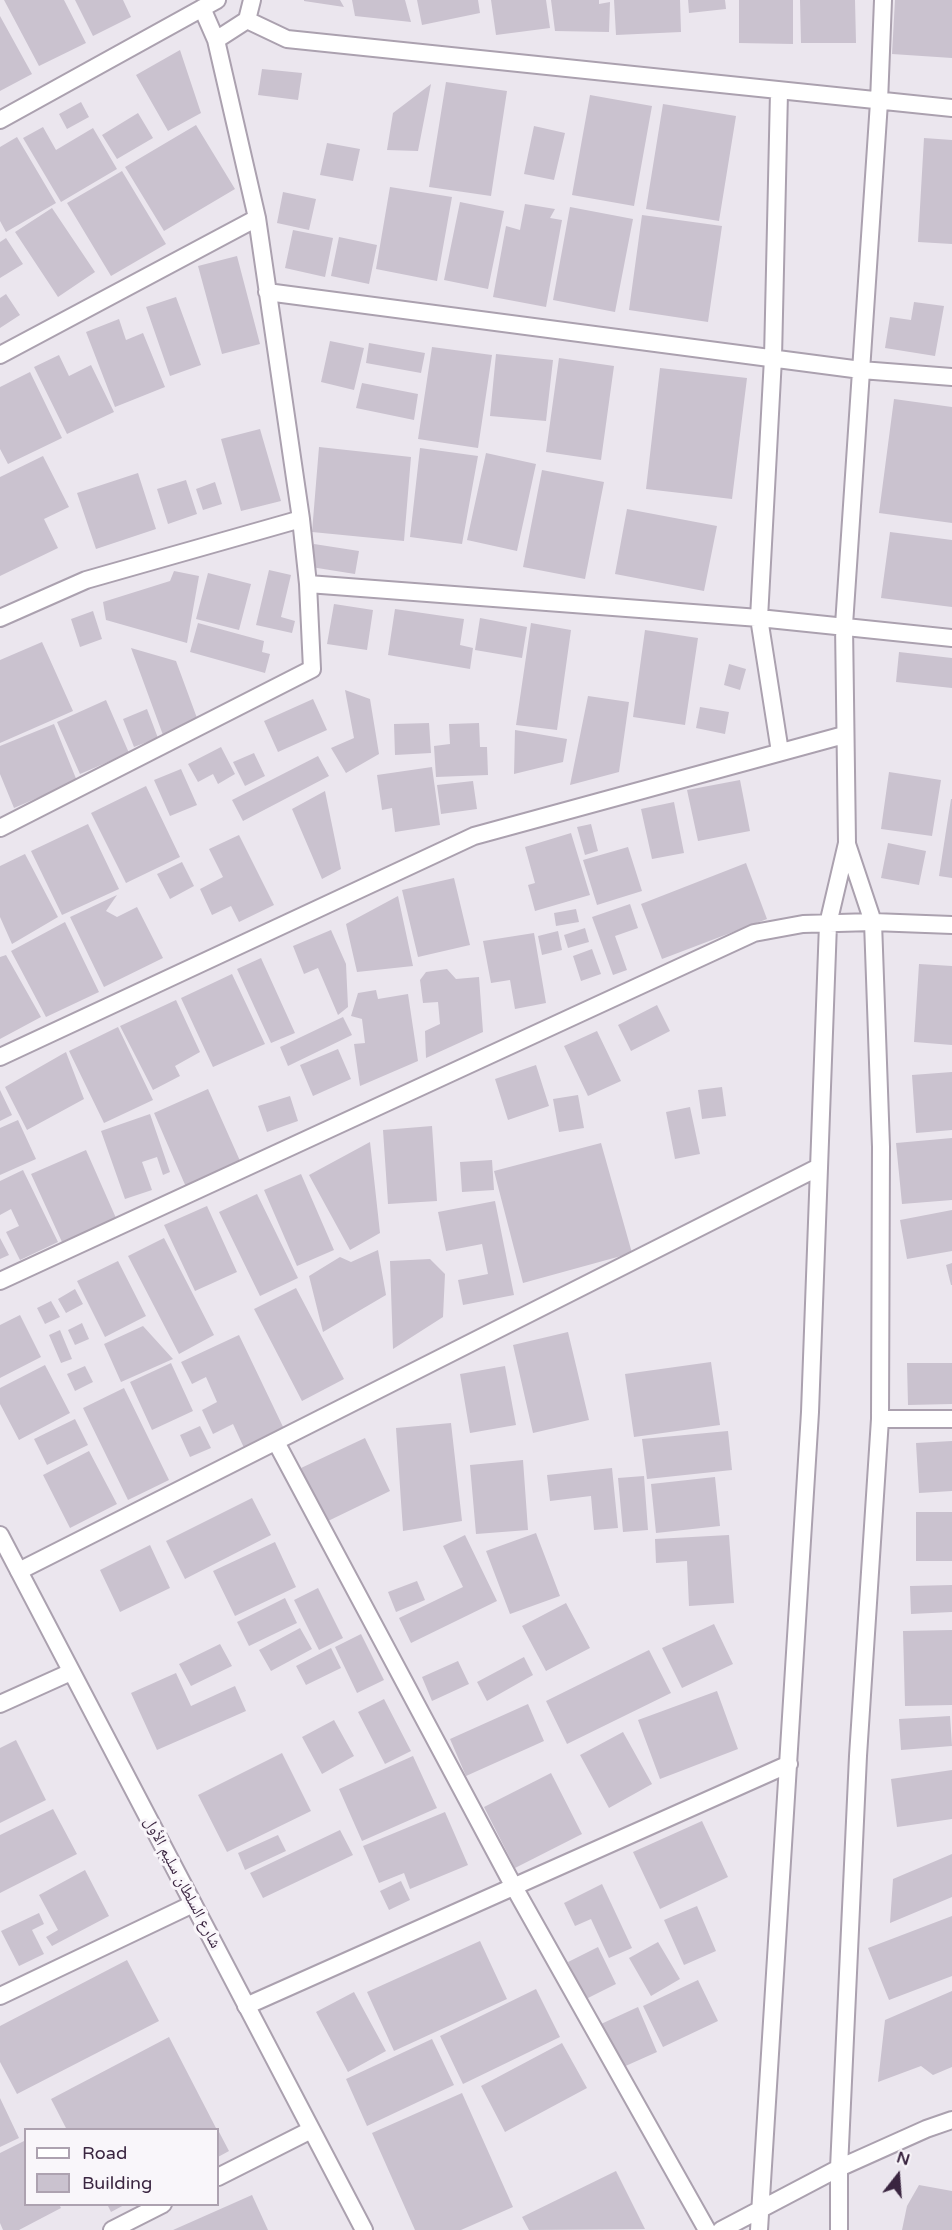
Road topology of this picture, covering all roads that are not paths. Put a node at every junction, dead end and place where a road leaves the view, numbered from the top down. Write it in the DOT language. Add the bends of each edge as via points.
graph roads {
  1 [pos="252,0"];
  2 [pos="883,0"];
  3 [pos="209,4"];
  4 [pos="247,20"];
  5 [pos="216,40"];
  6 [pos="779,92"];
  7 [pos="879,102"];
  8 [pos="952,108"];
  9 [pos="0,120"];
  10 [pos="257,218"];
  11 [pos="267,292"];
  12 [pos="0,355"];
  13 [pos="773,358"];
  14 [pos="861,370"];
  15 [pos="952,376"];
  16 [pos="301,519"];
  17 [pos="308,584"];
  18 [pos="0,618"];
  19 [pos="759,618"];
  20 [pos="844,625"];
  21 [pos="952,638"];
  22 [pos="844,735"];
  23 [pos="780,752"];
  24 [pos="0,828"];
  25 [pos="847,843"];
  26 [pos="873,922"];
  27 [pos="828,924"];
  28 [pos="952,925"];
  29 [pos="0,1058"];
  30 [pos="819,1167"];
  31 [pos="0,1281"];
  32 [pos="880,1419"];
  33 [pos="952,1419"];
  34 [pos="276,1442"];
  35 [pos="0,1535"];
  36 [pos="19,1571"];
  37 [pos="71,1672"];
  38 [pos="0,1704"];
  39 [pos="789,1764"];
  40 [pos="514,1887"];
  41 [pos="193,1904"];
  42 [pos="0,1996"];
  43 [pos="246,2006"];
  44 [pos="952,2120"];
  45 [pos="311,2130"];
  46 [pos="839,2168"];
  47 [pos="219,2176"];
  48 [pos="161,2206"];
  49 [pos="760,2209"];
  50 [pos="112,2230"];
  51 [pos="364,2230"];
  52 [pos="707,2230"];
  53 [pos="721,2230"];
  54 [pos="759,2230"];
  55 [pos="839,2230"];
  1 -- 4 [label="street"];
  2 -- 7 [label="street"];
  3 -- 5 [label="street"];
  3 -- 9 [label="street"];
  4 -- 5 [label="street"];
  4 -- 6 [label="street" via="286,39"];
  5 -- 10 [label="street"];
  6 -- 7 [label="street"];
  6 -- 13 [label="street"];
  7 -- 8 [label="street"];
  7 -- 14 [label="street"];
  10 -- 11 [label="street"];
  10 -- 12 [label="street"];
  11 -- 13 [label="street"];
  11 -- 16 [label="street"];
  13 -- 14 [label="street"];
  13 -- 19 [label="street"];
  14 -- 15 [label="street"];
  14 -- 20 [label="street"];
  16 -- 17 [label="street"];
  16 -- 18 [label="street" via="86,580"];
  17 -- 19 [label="street"];
  17 -- 24 [label="street" via="312,669"];
  19 -- 20 [label="street"];
  19 -- 23 [label="street"];
  20 -- 21 [label="street"];
  20 -- 22 [label="street"];
  22 -- 23 [label="street"];
  22 -- 25 [label="street"];
  23 -- 29 [label="street" via="474,836"];
  25 -- 26 [label="street"];
  25 -- 27 [label="street"];
  26 -- 27 [label="street"];
  26 -- 28 [label="street"];
  26 -- 32 [label="street" via="881,1147"];
  27 -- 30 [label="street"];
  27 -- 31 [label="street" via="803,924 754,933"];
  30 -- 34 [label="street"];
  30 -- 39 [label="street" via="810,1412"];
  32 -- 33 [label="street"];
  32 -- 46 [label="street" via="858,1756"];
  34 -- 36 [label="street"];
  34 -- 40 [label="street"];
  35 -- 36 [label="street, شارع السلطان سليم الأول"];
  36 -- 37 [label="street, شارع السلطان سليم الأول"];
  37 -- 38 [label="street"];
  37 -- 41 [label="street, شارع السلطان سليم الأول"];
  39 -- 40 [label="street"];
  39 -- 49 [label="street"];
  40 -- 43 [label="street"];
  40 -- 52 [label="street"];
  41 -- 42 [label="street"];
  41 -- 43 [label="street, شارع السلطان سليم الأول"];
  43 -- 45 [label="street, شارع السلطان سليم الأول"];
  44 -- 46 [label="street"];
  45 -- 47 [label="street"];
  45 -- 51 [label="street, شارع السلطان سليم الأول"];
  46 -- 49 [label="street"];
  46 -- 55 [label="street"];
  48 -- 50 [label="street"];
  49 -- 53 [label="street"];
  49 -- 54 [label="street"];
}
